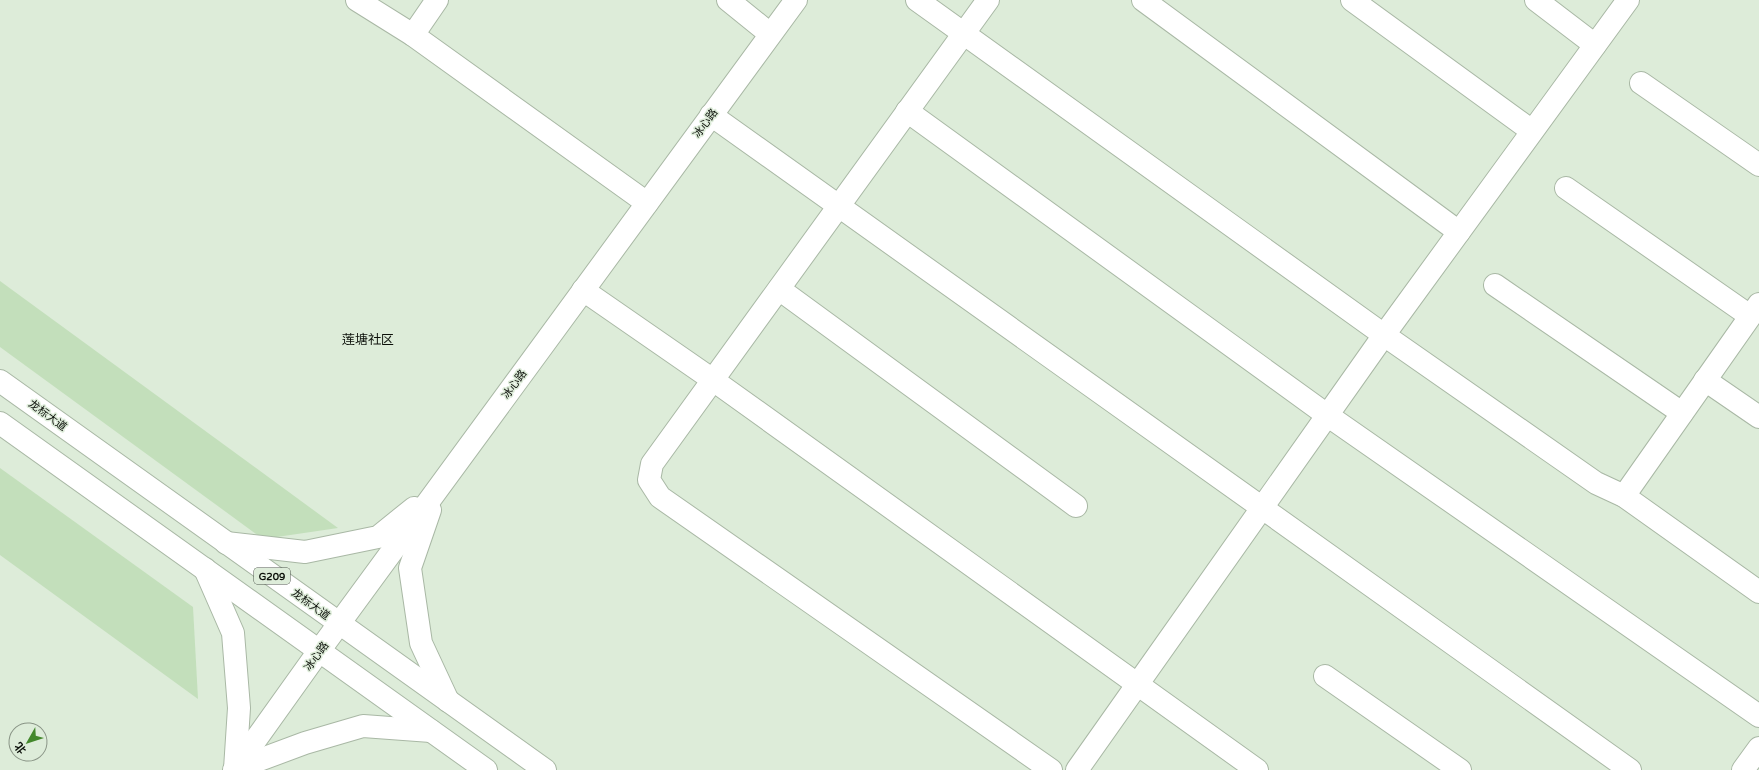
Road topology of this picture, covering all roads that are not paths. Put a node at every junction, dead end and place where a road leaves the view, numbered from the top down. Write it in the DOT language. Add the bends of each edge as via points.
graph roads {
  1 [pos="357,0"];
  2 [pos="438,0"];
  3 [pos="728,0"];
  4 [pos="796,0"];
  5 [pos="917,0"];
  6 [pos="988,0"];
  7 [pos="1143,0"];
  8 [pos="1352,0"];
  9 [pos="1536,0"];
  10 [pos="1628,0"];
  11 [pos="770,34"];
  12 [pos="963,34"];
  13 [pos="414,35"];
  14 [pos="1595,45"];
  15 [pos="1641,83"];
  16 [pos="907,111"];
  17 [pos="711,115"];
  18 [pos="1532,131"];
  19 [pos="1759,165"];
  20 [pos="1566,188"];
  21 [pos="647,203"];
  22 [pos="838,206"];
  23 [pos="1459,232"];
  24 [pos="1495,286"];
  25 [pos="779,289"];
  26 [pos="583,290"];
  27 [pos="1755,310"];
  28 [pos="1384,335"];
  29 [pos="713,380"];
  30 [pos="1705,380"];
  31 [pos="0,381"];
  32 [pos="1682,413"];
  33 [pos="1327,415"];
  34 [pos="1759,417"];
  35 [pos="0,423"];
  36 [pos="436,491"];
  37 [pos="1624,496"];
  38 [pos="1076,506"];
  39 [pos="1263,507"];
  40 [pos="226,543"];
  41 [pos="205,569"];
  42 [pos="1759,592"];
  43 [pos="339,624"];
  44 [pos="319,651"];
  45 [pos="1325,676"];
  46 [pos="1137,685"];
  47 [pos="448,701"];
  48 [pos="1759,716"];
  49 [pos="431,731"];
  50 [pos="1759,748"];
  51 [pos="234,770"];
  52 [pos="486,770"];
  53 [pos="545,770"];
  54 [pos="1051,770"];
  55 [pos="1077,770"];
  56 [pos="1257,770"];
  57 [pos="1460,770"];
  58 [pos="1630,770"];
  59 [pos="1743,770"];
  1 -- 13 [label="main road"];
  2 -- 13 [label="main road"];
  3 -- 11 [label="main road"];
  4 -- 11 [label="main road, 冰心路"];
  5 -- 12 [label="main road"];
  6 -- 12 [label="main road"];
  7 -- 23 [label="main road"];
  8 -- 18 [label="main road"];
  9 -- 14 [label="main road"];
  10 -- 14 [label="main road"];
  11 -- 17 [label="main road, 冰心路"];
  12 -- 16 [label="main road"];
  12 -- 28 [label="main road"];
  13 -- 21 [label="main road"];
  14 -- 18 [label="main road"];
  15 -- 19 [label="main road"];
  16 -- 22 [label="main road"];
  16 -- 33 [label="main road"];
  17 -- 21 [label="main road, 冰心路"];
  17 -- 22 [label="main road"];
  18 -- 23 [label="main road"];
  20 -- 27 [label="main road"];
  21 -- 26 [label="main road, 冰心路"];
  22 -- 25 [label="main road"];
  22 -- 39 [label="main road"];
  23 -- 28 [label="main road"];
  24 -- 32 [label="main road"];
  25 -- 29 [label="main road"];
  25 -- 38 [label="main road"];
  26 -- 29 [label="main road"];
  26 -- 36 [label="main road, 冰心路"];
  27 -- 30 [label="main road"];
  28 -- 33 [label="main road"];
  28 -- 37 [label="main road" via="1596,483"];
  29 -- 46 [label="main road"];
  29 -- 54 [label="main road" via="652,464 649,480 660,497"];
  30 -- 32 [label="main road"];
  30 -- 34 [label="main road"];
  31 -- 40 [label="main road, 龙标大道 / G209"];
  32 -- 37 [label="main road"];
  33 -- 39 [label="main road"];
  33 -- 48 [label="main road"];
  35 -- 41 [label="main road, G209"];
  36 -- 40 [label="main road" via="378,536 305,552"];
  36 -- 43 [label="main road, 冰心路"];
  36 -- 47 [label="main road" via="410,568 422,643"];
  37 -- 42 [label="main road"];
  39 -- 46 [label="main road"];
  39 -- 58 [label="main road"];
  40 -- 43 [label="main road, 龙标大道 / G209"];
  41 -- 44 [label="main road, G209"];
  41 -- 51 [label="main road" via="233,633 239,708"];
  43 -- 44 [label="main road, 冰心路"];
  43 -- 47 [label="main road, 龙标大道 / G209"];
  44 -- 49 [label="main road, G209"];
  44 -- 51 [label="main road, 冰心路"];
  45 -- 57 [label="main road"];
  46 -- 55 [label="main road"];
  46 -- 56 [label="main road"];
  47 -- 53 [label="main road, 龙标大道 / G209"];
  49 -- 51 [label="main road" via="363,726 305,743"];
  49 -- 52 [label="main road, G209"];
  50 -- 59 [label="main road"];
}
